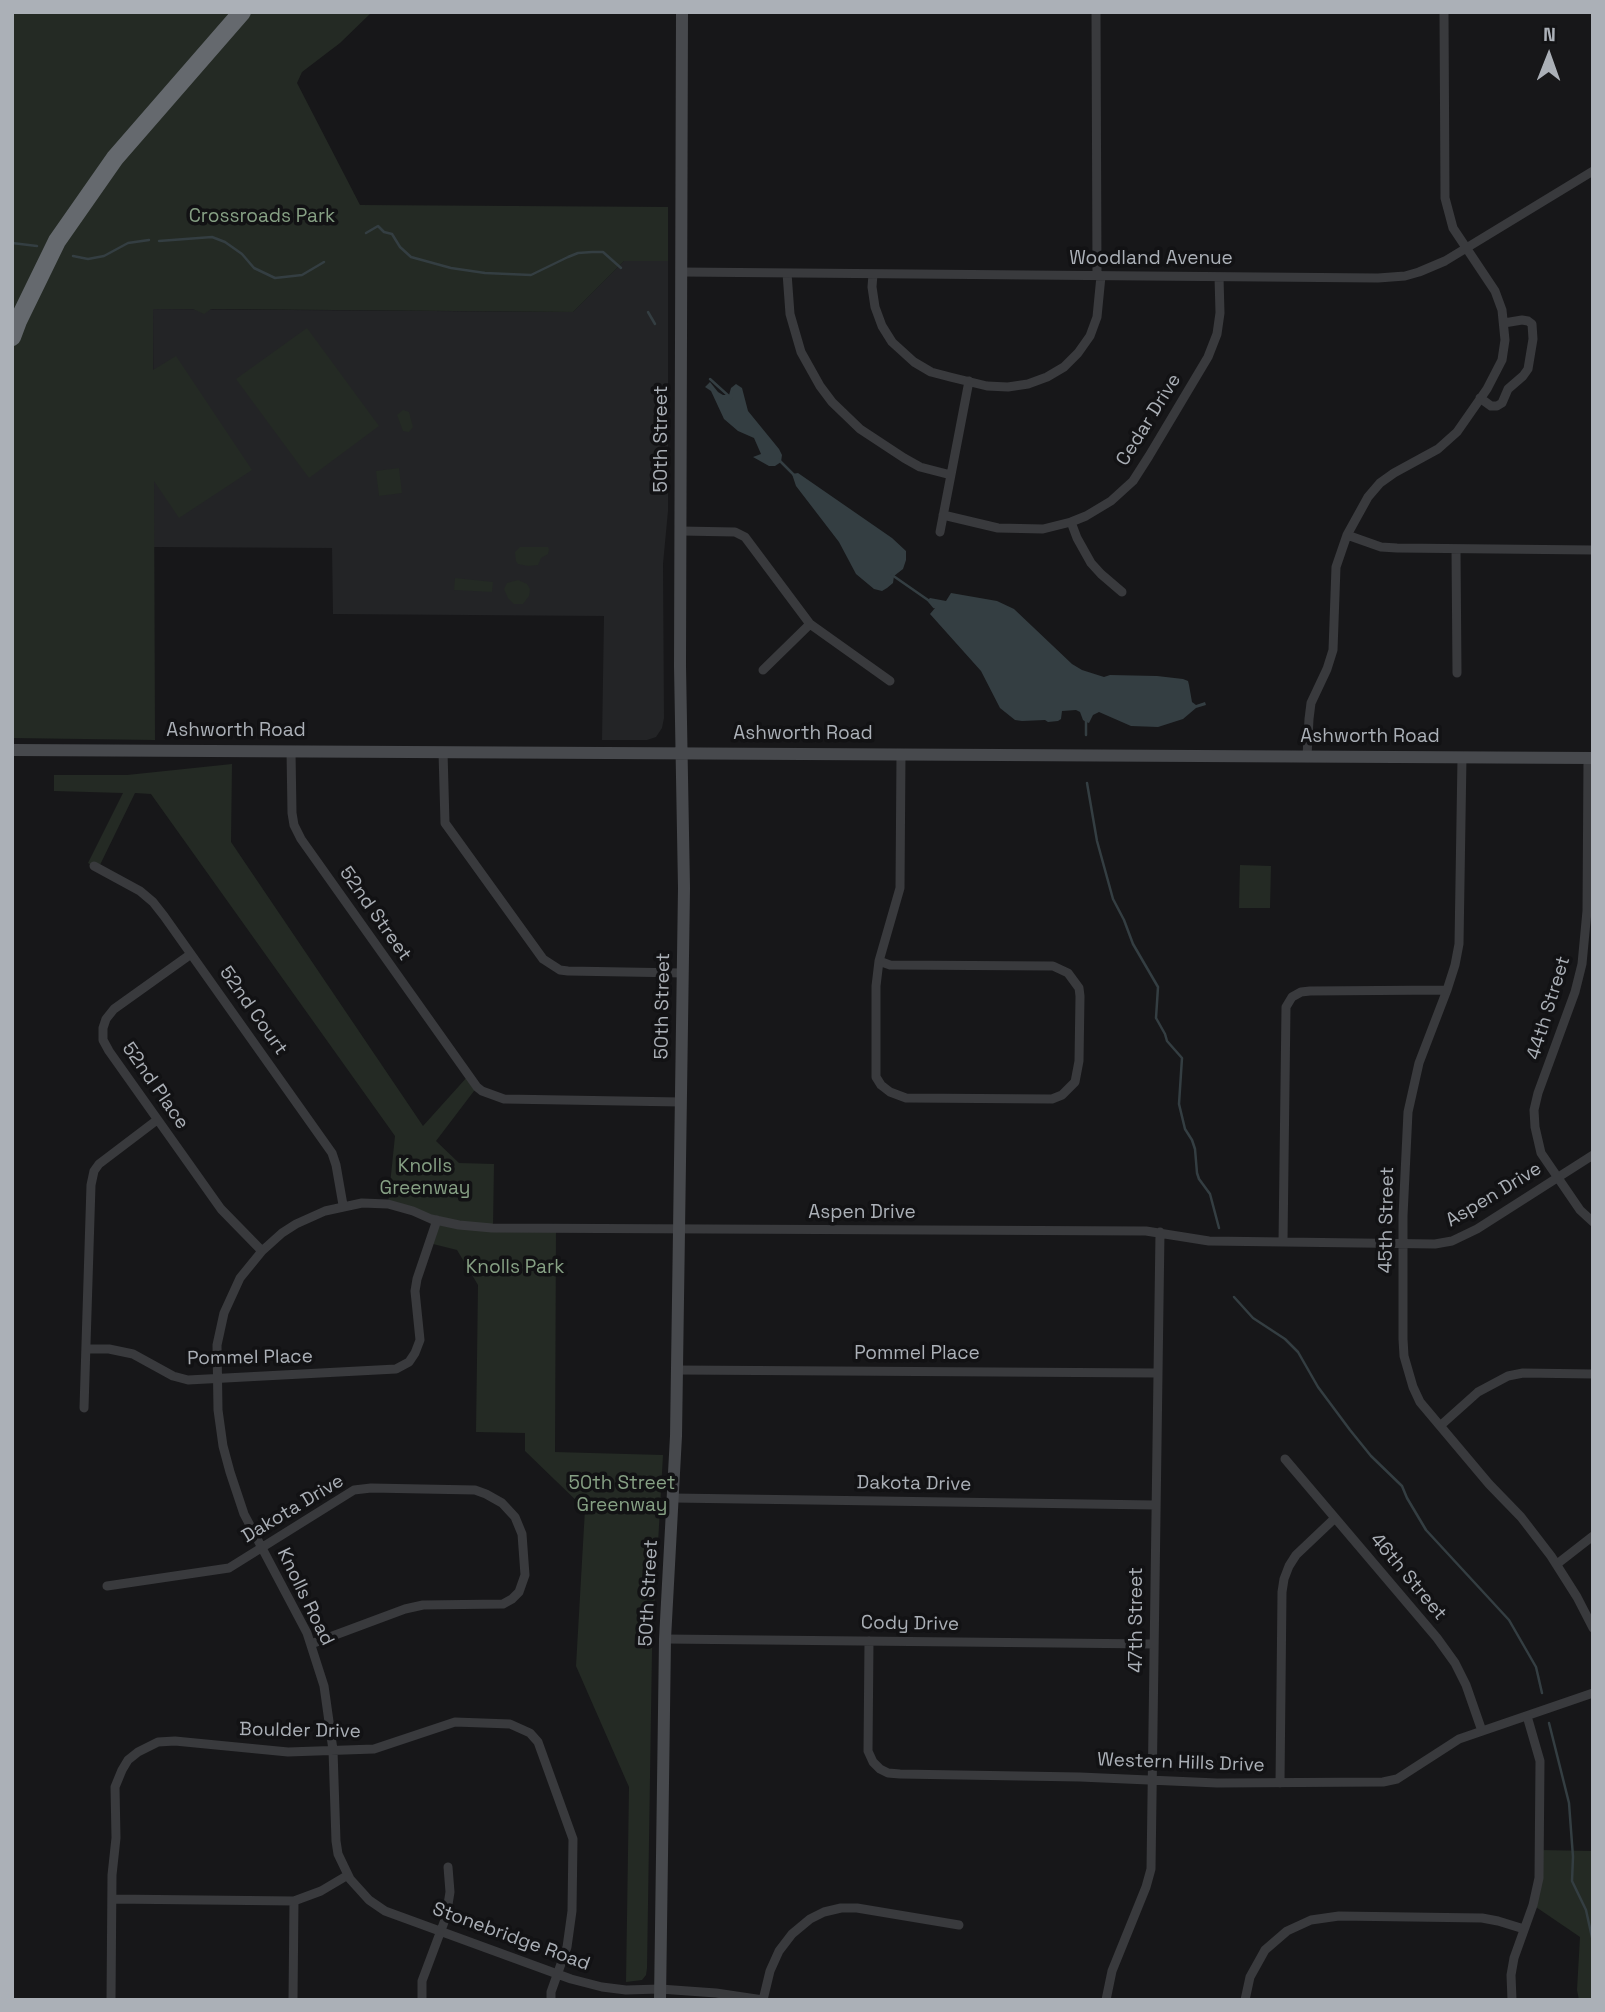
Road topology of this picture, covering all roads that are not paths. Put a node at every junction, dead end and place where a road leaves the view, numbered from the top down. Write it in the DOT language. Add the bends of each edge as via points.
graph roads {
  1 [pos="243,12"];
  2 [pos="681,12"];
  3 [pos="1096,12"];
  4 [pos="1444,12"];
  5 [pos="1593,171"];
  6 [pos="1466,248"];
  7 [pos="681,272"];
  8 [pos="787,273"];
  9 [pos="873,274"];
  10 [pos="1099,276"];
  11 [pos="1219,277"];
  12 [pos="1504,323"];
  13 [pos="12,337"];
  14 [pos="969,382"];
  15 [pos="1480,398"];
  16 [pos="951,475"];
  17 [pos="943,515"];
  18 [pos="1071,522"];
  19 [pos="681,531"];
  20 [pos="940,532"];
  21 [pos="1347,535"];
  22 [pos="1456,549"];
  23 [pos="1593,550"];
  24 [pos="1122,593"];
  25 [pos="810,624"];
  26 [pos="763,670"];
  27 [pos="1457,673"];
  28 [pos="890,681"];
  29 [pos="12,750"];
  30 [pos="291,751"];
  31 [pos="443,751"];
  32 [pos="682,753"];
  33 [pos="901,754"];
  34 [pos="1307,757"];
  35 [pos="1462,757"];
  36 [pos="1591,758"];
  37 [pos="94,866"];
  38 [pos="191,954"];
  39 [pos="879,961"];
  40 [pos="683,973"];
  41 [pos="1447,990"];
  42 [pos="681,1102"];
  43 [pos="157,1120"];
  44 [pos="1593,1155"];
  45 [pos="1558,1177"];
  46 [pos="343,1206"];
  47 [pos="437,1220"];
  48 [pos="1593,1222"];
  49 [pos="679,1229"];
  50 [pos="1160,1232"];
  51 [pos="1283,1242"];
  52 [pos="1403,1244"];
  53 [pos="262,1251"];
  54 [pos="86,1349"];
  55 [pos="677,1370"];
  56 [pos="1157,1373"];
  57 [pos="1593,1374"];
  58 [pos="216,1379"];
  59 [pos="84,1408"];
  60 [pos="1440,1426"];
  61 [pos="1285,1459"];
  62 [pos="673,1498"];
  63 [pos="1155,1505"];
  64 [pos="1335,1518"];
  65 [pos="1593,1536"];
  66 [pos="261,1548"];
  67 [pos="1557,1564"];
  68 [pos="107,1586"];
  69 [pos="1593,1628"];
  70 [pos="665,1639"];
  71 [pos="869,1642"];
  72 [pos="311,1644"];
  73 [pos="1154,1644"];
  74 [pos="1593,1693"];
  75 [pos="1527,1716"];
  76 [pos="1482,1731"];
  77 [pos="333,1750"];
  78 [pos="1153,1782"];
  79 [pos="1280,1783"];
  80 [pos="448,1867"];
  81 [pos="348,1875"];
  82 [pos="112,1899"];
  83 [pos="294,1901"];
  84 [pos="959,1925"];
  85 [pos="1524,1929"];
  86 [pos="441,1931"];
  87 [pos="558,1974"];
  88 [pos="660,1995"];
  89 [pos="1245,1999"];
  90 [pos="111,2000"];
  91 [pos="293,2000"];
  92 [pos="422,2000"];
  93 [pos="551,2000"];
  94 [pos="763,2000"];
  95 [pos="1106,2000"];
  96 [pos="1512,2000"];
  1 -- 13 [label="highway" via="115,158 57,241"];
  2 -- 7 [label="main road, 50th Street"];
  3 -- 10 [label="street"];
  4 -- 6 [label="street" via="1445,198 1453,228"];
  5 -- 6 [label="street, Woodland Avenue"];
  6 -- 11 [label="street, Woodland Avenue" via="1405,276"];
  6 -- 12 [label="street" via="1495,291"];
  7 -- 8 [label="street, Woodland Avenue"];
  7 -- 19 [label="main road, 50th Street"];
  8 -- 9 [label="street, Woodland Avenue"];
  8 -- 16 [label="street" via="790,314 801,352 832,402 860,429 904,458"];
  9 -- 10 [label="street, Woodland Avenue"];
  9 -- 14 [label="street" via="875,307 899,350 931,372"];
  10 -- 11 [label="street, Woodland Avenue"];
  10 -- 14 [label="street" via="1097,317 1090,336 1064,367 1028,384 1008,387"];
  11 -- 18 [label="street, Cedar Drive" via="1217,334 1149,456 1133,481 1111,501"];
  12 -- 15 [label="street" via="1502,360"];
  12 -- 15 [label="street" via="1521,320 1532,324 1528,369 1508,389 1502,403 1491,406"];
  14 -- 16 [label="street"];
  15 -- 21 [label="street" via="1446,444 1380,483"];
  16 -- 17 [label="street"];
  17 -- 18 [label="street, Cedar Drive" via="1015,530"];
  17 -- 20 [label="street"];
  18 -- 24 [label="street" via="1091,562"];
  19 -- 25 [label="street" via="735,532 745,537"];
  19 -- 32 [label="main road, 50th Street"];
  21 -- 22 [label="street" via="1381,547"];
  21 -- 34 [label="street" via="1336,567 1333,650 1311,703"];
  22 -- 23 [label="street"];
  22 -- 27 [label="street"];
  25 -- 26 [label="street"];
  25 -- 28 [label="street"];
  29 -- 30 [label="main road, Ashworth Road"];
  30 -- 31 [label="main road, Ashworth Road"];
  30 -- 42 [label="street, 52nd Street" via="292,813 300,839 473,1083 504,1099"];
  31 -- 32 [label="main road, Ashworth Road"];
  31 -- 40 [label="street" via="445,823 549,965 568,971"];
  32 -- 33 [label="main road, Ashworth Road"];
  32 -- 40 [label="main road, 50th Street"];
  33 -- 34 [label="main road, Ashworth Road"];
  33 -- 39 [label="street" via="900,888"];
  34 -- 35 [label="main road, Ashworth Road"];
  35 -- 36 [label="main road, Ashworth Road"];
  35 -- 41 [label="street, 45th Street" via="1460,926"];
  36 -- 45 [label="street, 44th Street" via="1582,964 1535,1110 1541,1153"];
  37 -- 38 [label="street, 52nd Court" via="153,902"];
  38 -- 43 [label="street, 52nd Place" via="114,1009 103,1028 108,1051"];
  38 -- 46 [label="street, 52nd Court" via="332,1153"];
  39 -- 39 [label="street" via="890,965 1053,966 1068,973 1080,996 1075,1082 1062,1096 1052,1099 906,1098 890,1092 876,1077"];
  40 -- 42 [label="main road, 50th Street"];
  41 -- 51 [label="street" via="1310,991 1292,997 1286,1007"];
  41 -- 52 [label="street, 45th Street" via="1410,1100"];
  42 -- 49 [label="main road, 50th Street"];
  43 -- 53 [label="street, 52nd Place" via="221,1209"];
  43 -- 54 [label="street" via="94,1171"];
  44 -- 45 [label="street, Aspen Drive"];
  45 -- 48 [label="street"];
  45 -- 52 [label="street, Aspen Drive" via="1452,1241"];
  46 -- 47 [label="street, Aspen Drive" via="388,1204"];
  46 -- 53 [label="street, Aspen Drive" via="296,1224"];
  47 -- 49 [label="street, Aspen Drive" via="492,1228"];
  47 -- 58 [label="street, Pommel Place" via="416,1279 419,1339 409,1362 384,1371"];
  49 -- 50 [label="street, Aspen Drive"];
  49 -- 55 [label="main road, 50th Street"];
  50 -- 51 [label="street, Aspen Drive" via="1209,1241"];
  50 -- 56 [label="street, 47th Street"];
  51 -- 52 [label="street, Aspen Drive"];
  52 -- 60 [label="street, 45th Street" via="1404,1356 1420,1402"];
  53 -- 58 [label="street, Aspen Drive" via="240,1278 224,1313"];
  54 -- 58 [label="street, Pommel Place" via="133,1354 188,1380"];
  54 -- 59 [label="street"];
  55 -- 56 [label="street, Pommel Place"];
  55 -- 62 [label="main road, 50th Street"];
  56 -- 63 [label="street, 47th Street"];
  57 -- 60 [label="street" via="1508,1376 1478,1392"];
  58 -- 66 [label="street, Knolls Road" via="223,1446 244,1514"];
  60 -- 67 [label="street, 45th Street"];
  61 -- 64 [label="street, 46th Street"];
  62 -- 63 [label="street, Dakota Drive"];
  62 -- 70 [label="main road, 50th Street"];
  63 -- 73 [label="street, 47th Street"];
  64 -- 76 [label="street, 46th Street" via="1455,1663"];
  64 -- 79 [label="street" via="1296,1555 1284,1579"];
  65 -- 67 [label="street"];
  66 -- 68 [label="street, Dakota Drive" via="229,1568"];
  66 -- 72 [label="street, Knolls Road"];
  66 -- 72 [label="street, Dakota Drive" via="354,1490 467,1490 486,1494 515,1517 522,1534 525,1575 512,1599 503,1604 405,1609"];
  67 -- 69 [label="street, 45th Street"];
  70 -- 71 [label="street, Cody Drive"];
  70 -- 88 [label="main road, 50th Street"];
  71 -- 73 [label="street, Cody Drive"];
  71 -- 78 [label="street, Western Hills Drive" via="868,1751 873,1762 888,1773"];
  72 -- 77 [label="street, Knolls Road" via="329,1709"];
  73 -- 78 [label="street, 47th Street"];
  74 -- 75 [label="street, Western Hills Drive"];
  75 -- 76 [label="street, Western Hills Drive"];
  75 -- 85 [label="street" via="1539,1761 1539,1878"];
  76 -- 79 [label="street, Western Hills Drive" via="1459,1739 1397,1779 1382,1783"];
  77 -- 81 [label="street, Knolls Road" via="336,1841"];
  77 -- 82 [label="street, Boulder Drive" via="288,1752 175,1741 158,1742 138,1752 128,1760 115,1787"];
  77 -- 87 [label="street, Boulder Drive" via="374,1749 456,1722 510,1724 530,1733 538,1742 573,1839 572,1911"];
  78 -- 79 [label="street, Western Hills Drive"];
  78 -- 95 [label="street, 47th Street" via="1151,1869 1112,1971"];
  80 -- 86 [label="street" via="450,1892"];
  81 -- 83 [label="street"];
  81 -- 86 [label="street, Stonebridge Road" via="385,1911"];
  82 -- 83 [label="street"];
  82 -- 90 [label="street"];
  83 -- 91 [label="street"];
  84 -- 94 [label="street" via="857,1908 824,1912 792,1934 779,1951"];
  85 -- 89 [label="street" via="1482,1918 1339,1916 1311,1920 1287,1931 1265,1950 1250,1977"];
  85 -- 96 [label="street" via="1511,1975"];
  86 -- 87 [label="street, Stonebridge Road"];
  86 -- 92 [label="street" via="422,1981"];
  87 -- 88 [label="street, Stonebridge Road" via="602,1987"];
  87 -- 93 [label="street"];
  88 -- 94 [label="street, Stonebridge Road" via="716,1993"];
}
